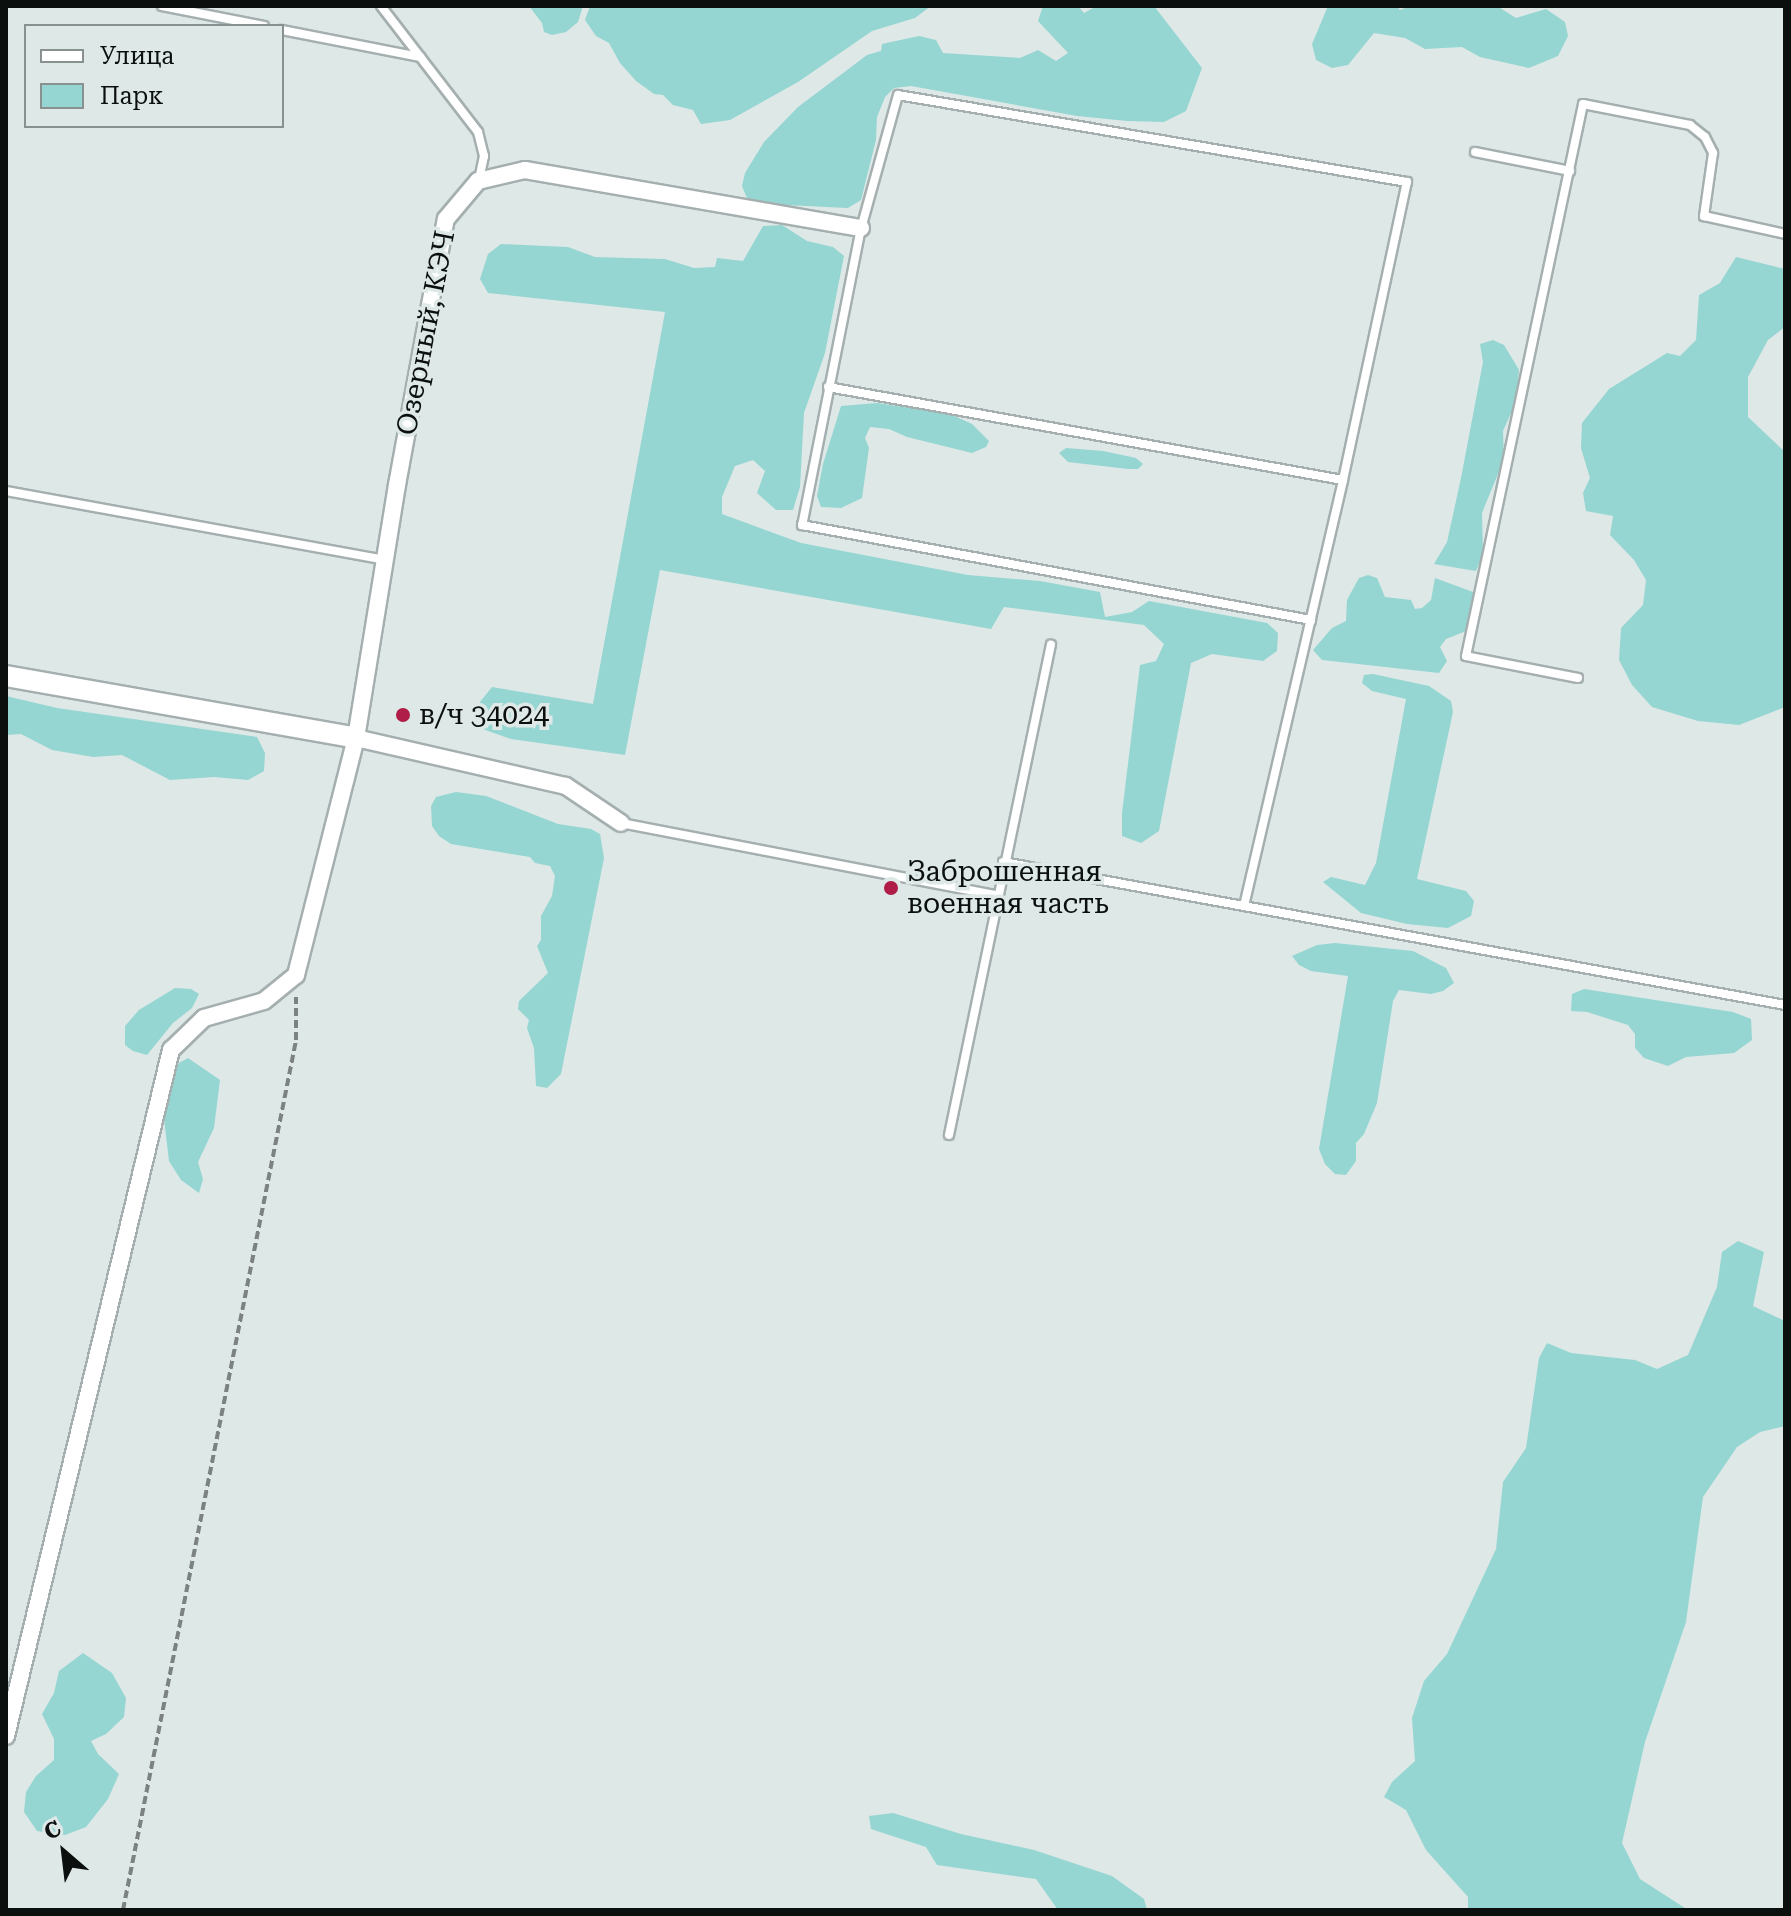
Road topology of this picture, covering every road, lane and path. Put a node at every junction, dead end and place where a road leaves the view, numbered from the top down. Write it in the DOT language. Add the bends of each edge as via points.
graph roads {
  1 [pos="162,6"];
  2 [pos="381,6"];
  3 [pos="254,24"];
  4 [pos="284,30"];
  5 [pos="420,57"];
  6 [pos="1475,152"];
  7 [pos="1570,171"];
  8 [pos="478,181"];
  9 [pos="861,228"];
  10 [pos="1785,234"];
  11 [pos="828,387"];
  12 [pos="1343,480"];
  13 [pos="6,491"];
  14 [pos="385,560"];
  15 [pos="1311,620"];
  16 [pos="1051,644"];
  17 [pos="6,676"];
  18 [pos="1578,678"];
  19 [pos="356,738"];
  20 [pos="621,823"];
  21 [pos="1003,862"];
  22 [pos="996,895"];
  23 [pos="1244,906"];
  24 [pos="296,975"];
  25 [pos="1785,1005"];
  26 [pos="949,1135"];
  27 [pos="6,1736"];
  28 [pos="123,1910"];
  1 -- 3 [label="lane"];
  2 -- 5 [label="lane"];
  4 -- 5 [label="lane"];
  5 -- 8 [label="lane" via="478,132 484,156"];
  6 -- 7 [label="lane"];
  7 -- 10 [label="lane" via="1583,104 1690,125 1713,153 1704,216"];
  7 -- 18 [label="lane" via="1466,656"];
  8 -- 9 [label="street" via="525,170"];
  8 -- 14 [label="street, Озерный, КЭЧ" via="446,219"];
  9 -- 11 [label="lane"];
  9 -- 12 [label="lane" via="898,95 1407,182"];
  11 -- 12 [label="lane"];
  11 -- 15 [label="lane" via="802,525"];
  12 -- 15 [label="lane"];
  13 -- 14 [label="lane"];
  14 -- 19 [label="street, Озерный, КЭЧ"];
  15 -- 23 [label="lane"];
  16 -- 21 [label="lane"];
  17 -- 19 [label="street"];
  19 -- 20 [label="street" via="566,786"];
  19 -- 24 [label="street, Озерный, КЭЧ"];
  20 -- 22 [label="lane"];
  21 -- 22 [label="lane"];
  21 -- 23 [label="lane"];
  22 -- 26 [label="lane"];
  23 -- 25 [label="lane"];
  24 -- 27 [label="street" via="264,1001 204,1018 171,1050"];
  24 -- 28 [label="path" via="296,1040"];
}
